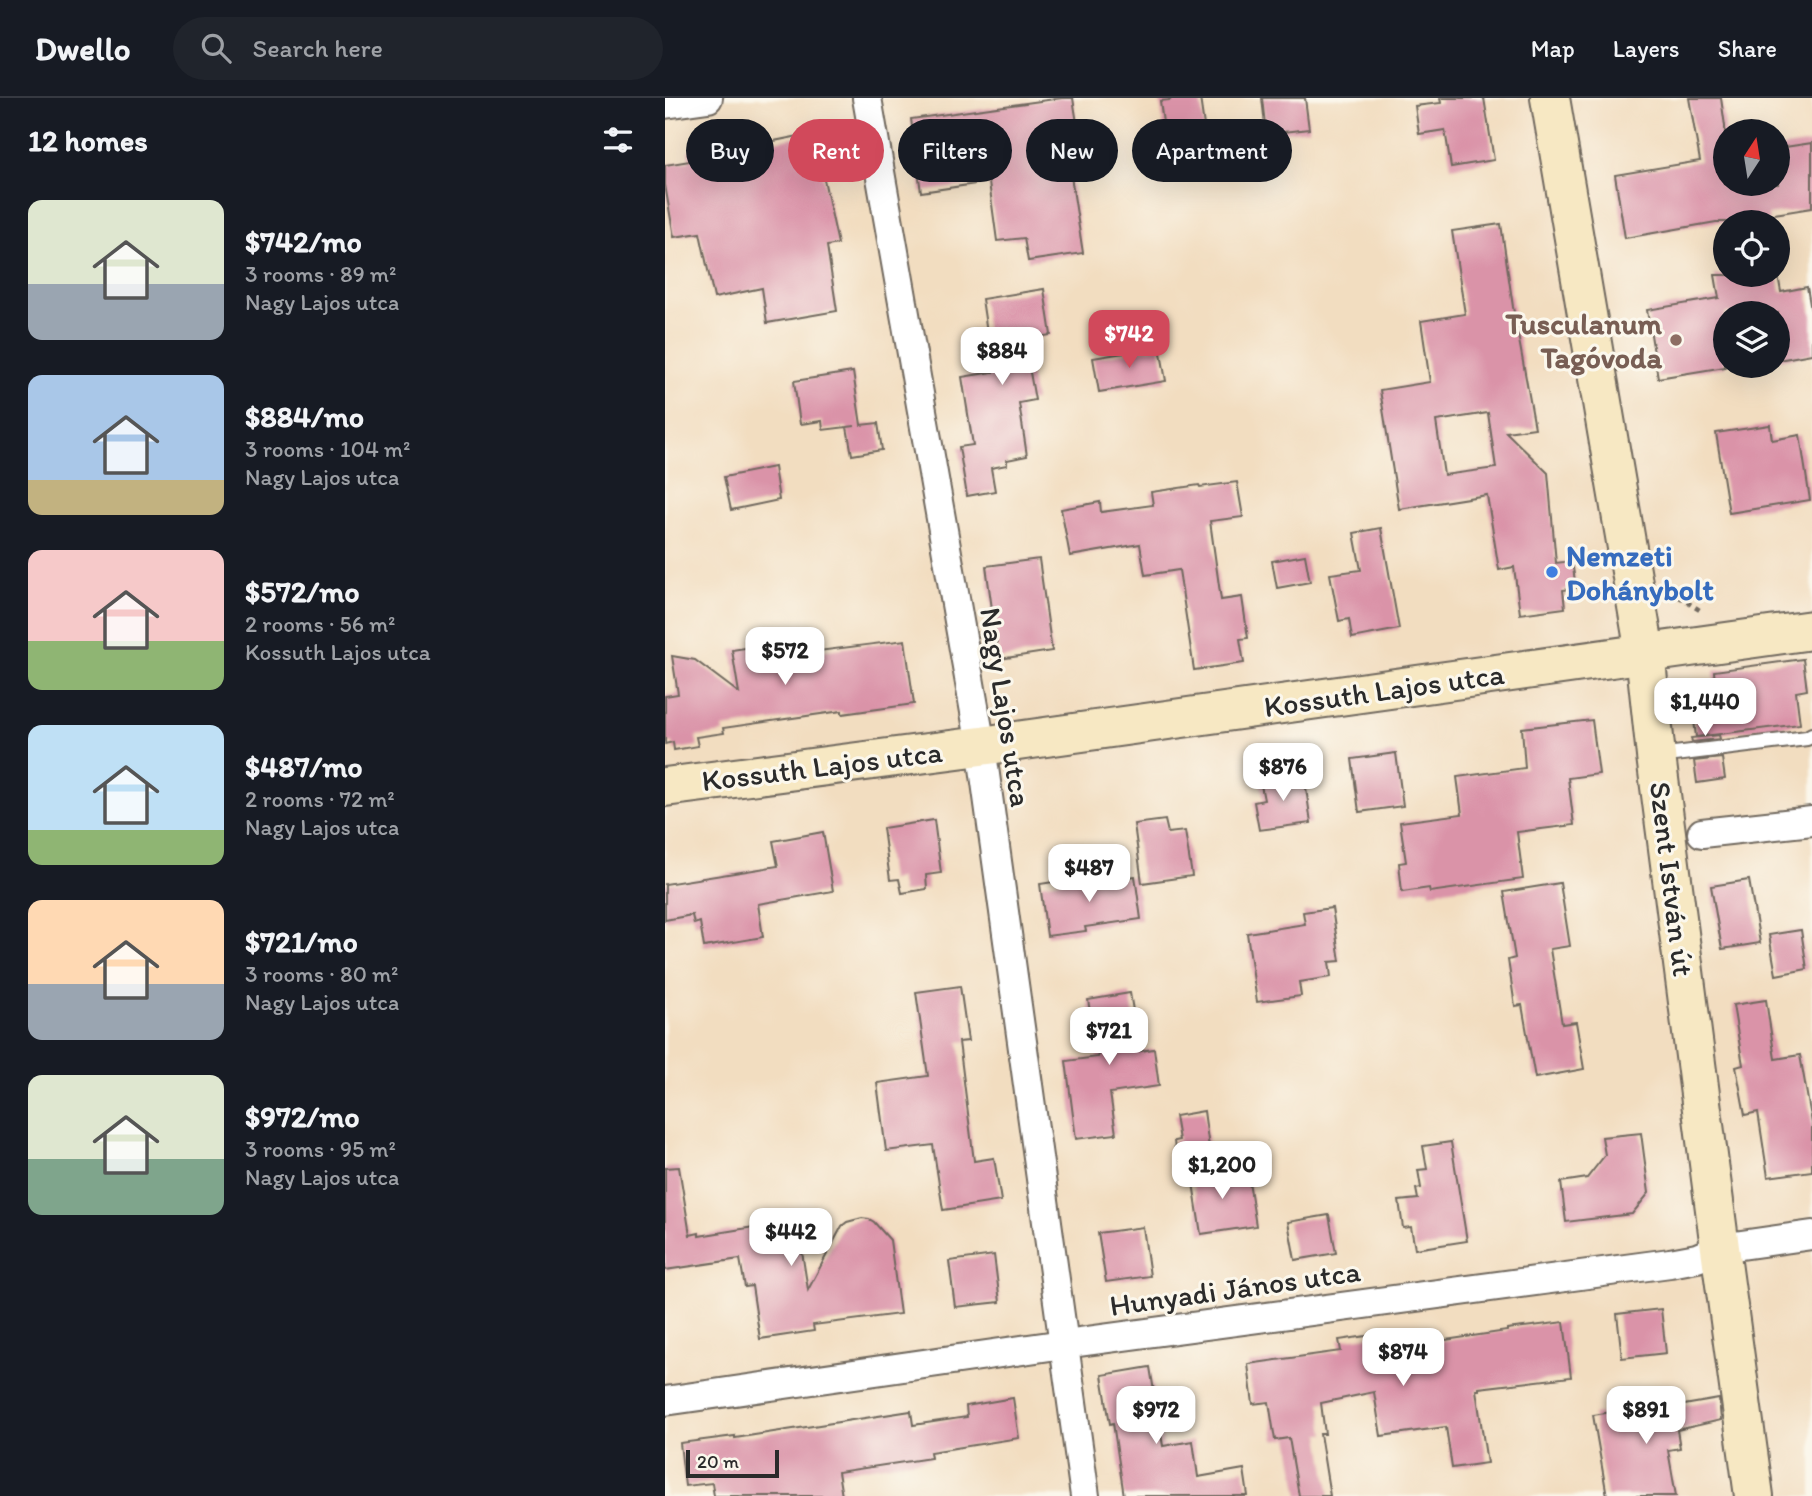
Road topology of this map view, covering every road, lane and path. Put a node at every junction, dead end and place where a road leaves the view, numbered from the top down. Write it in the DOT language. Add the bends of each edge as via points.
graph roads {
  1 [pos="708,98"];
  2 [pos="867,98"];
  3 [pos="1549,98"];
  4 [pos="665,104"];
  5 [pos="1663,586"];
  6 [pos="1702,612"];
  7 [pos="1812,631"];
  8 [pos="1645,653"];
  9 [pos="1812,735"];
  10 [pos="981,746"];
  11 [pos="1656,756"];
  12 [pos="665,787"];
  13 [pos="1812,821"];
  14 [pos="1702,833"];
  15 [pos="1812,1235"];
  16 [pos="1720,1248"];
  17 [pos="1064,1344"];
  18 [pos="665,1402"];
  19 [pos="1085,1496"];
  20 [pos="1754,1496"];
  1 -- 4 [label="street"];
  2 -- 10 [label="street, Nagy Lajos utca"];
  3 -- 8 [label="street, Szent István út"];
  5 -- 6 [label="path"];
  7 -- 8 [label="street, Kossuth Lajos utca"];
  8 -- 10 [label="street, Kossuth Lajos utca"];
  8 -- 11 [label="street, Szent István út"];
  9 -- 11 [label="lane"];
  10 -- 12 [label="street, Kossuth Lajos utca"];
  10 -- 17 [label="street, Nagy Lajos utca"];
  11 -- 16 [label="street, Szent István út"];
  13 -- 14 [label="street"];
  15 -- 16 [label="street, Hunyadi János utca"];
  16 -- 17 [label="street, Hunyadi János utca" via="1669,1263"];
  16 -- 20 [label="street, Szent István út"];
  17 -- 18 [label="street, Hunyadi János utca"];
  17 -- 19 [label="street, Nagy Lajos utca"];
}
